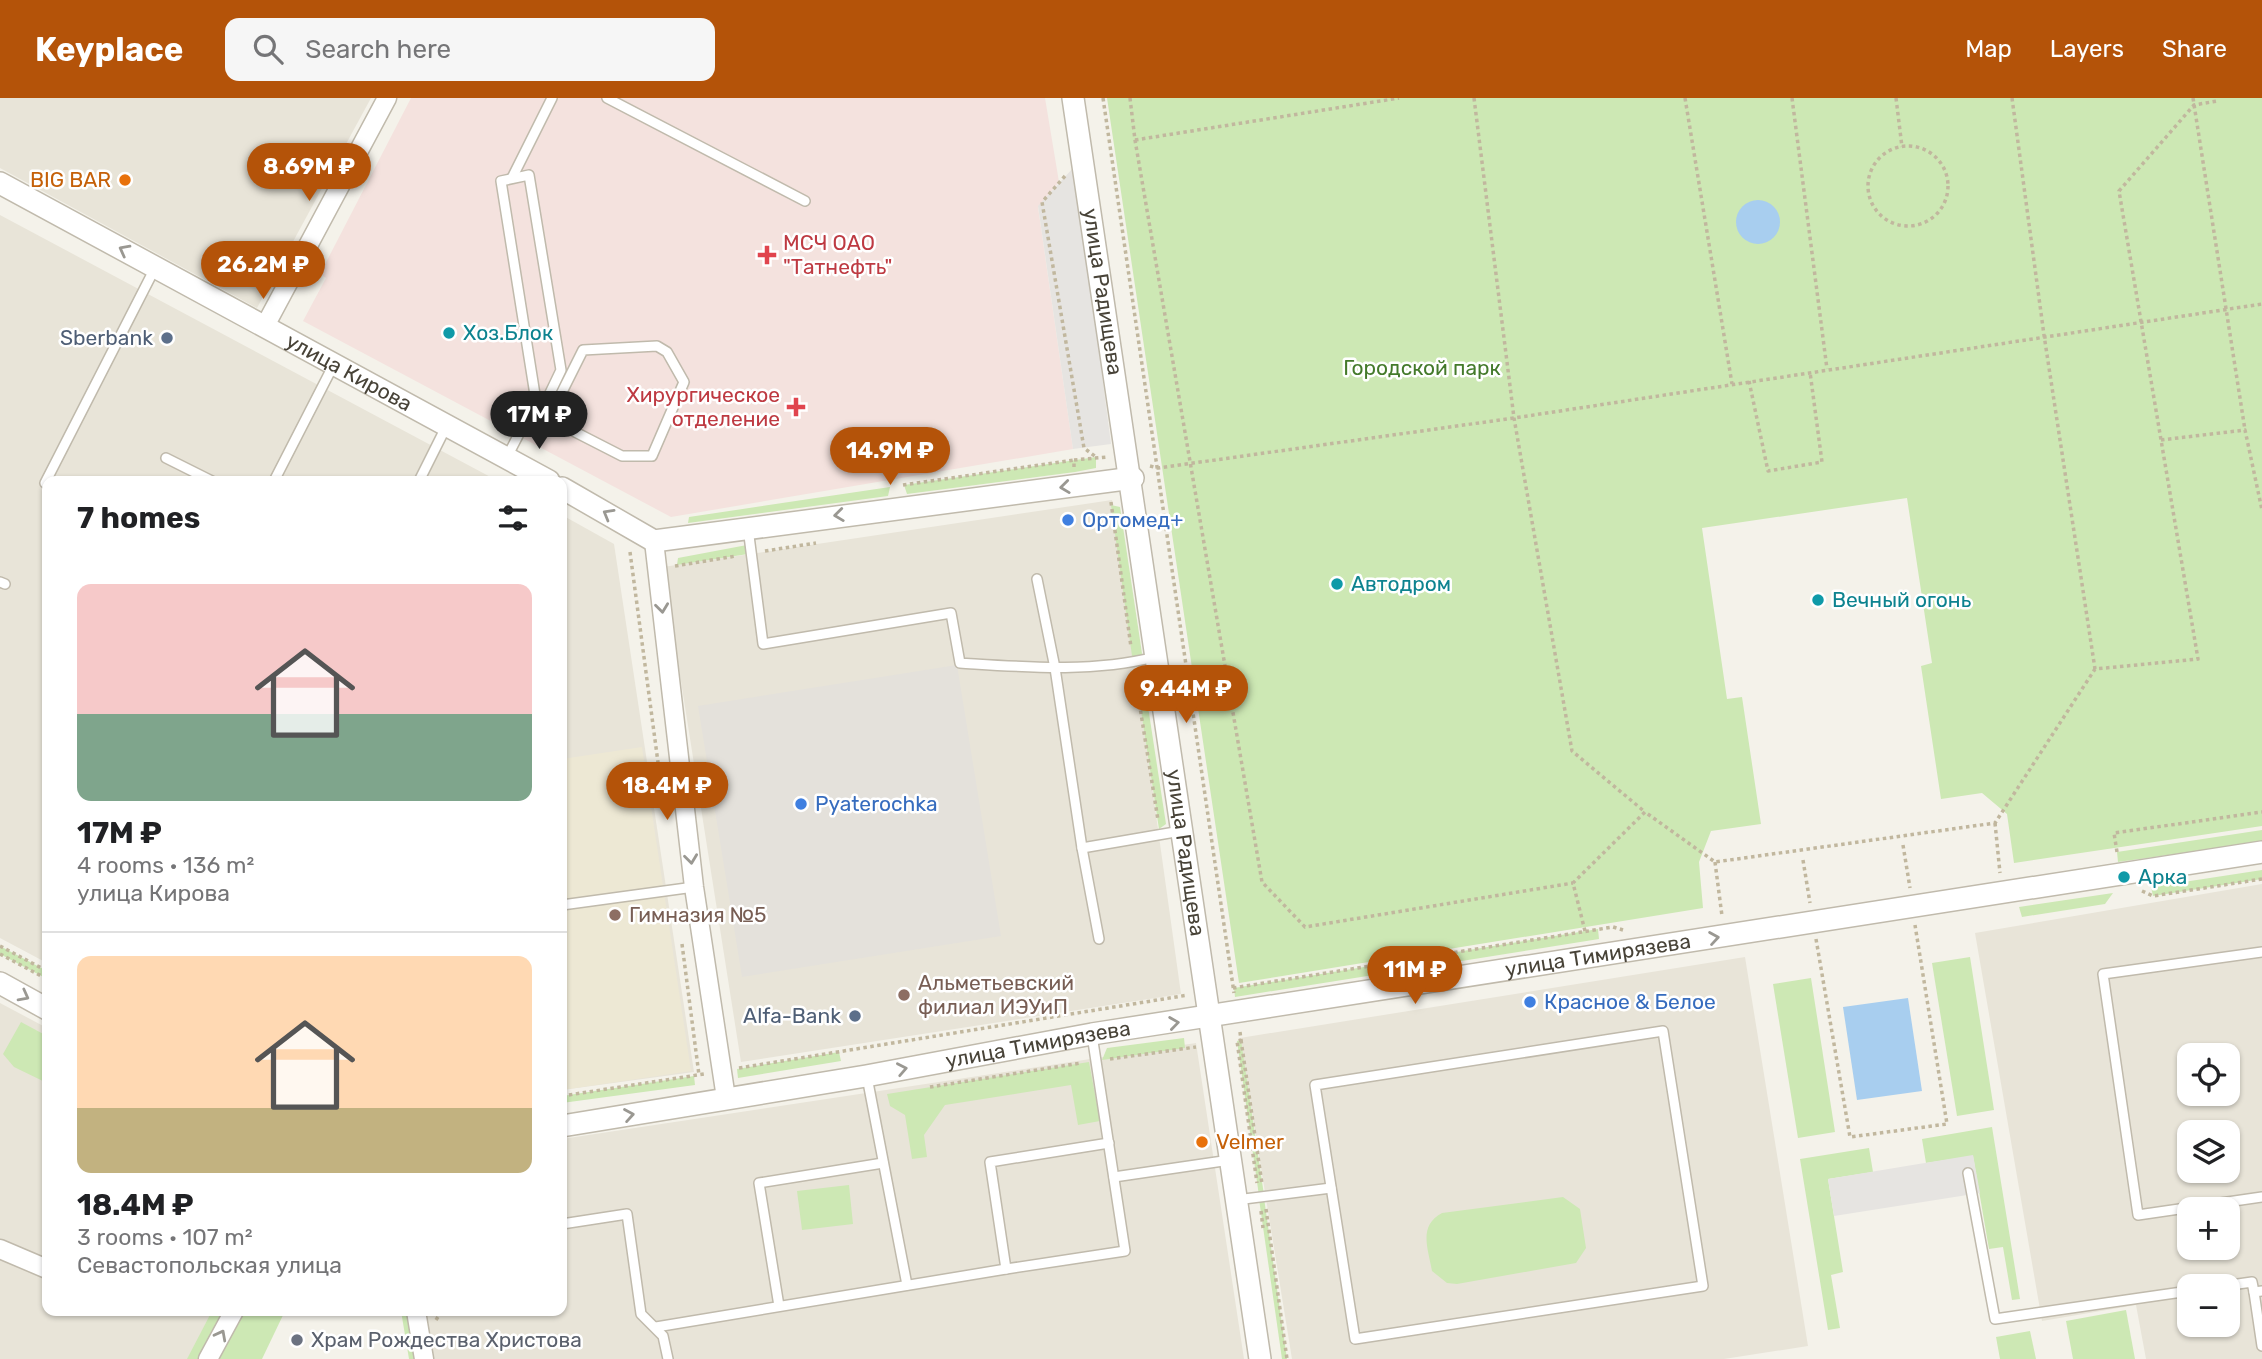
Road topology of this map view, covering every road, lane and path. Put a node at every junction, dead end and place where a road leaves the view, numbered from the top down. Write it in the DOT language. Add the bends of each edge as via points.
graph roads {
  1 [pos="387,98"];
  2 [pos="552,98"];
  3 [pos="607,98"];
  4 [pos="1073,98"];
  5 [pos="1103,98"];
  6 [pos="1130,98"];
  7 [pos="1399,98"];
  8 [pos="1474,98"];
  9 [pos="1685,98"];
  10 [pos="1792,98"];
  11 [pos="1896,98"];
  12 [pos="2012,98"];
  13 [pos="2193,98"];
  14 [pos="2217,101"];
  15 [pos="2194,105"];
  16 [pos="1135,140"];
  17 [pos="1902,147"];
  18 [pos="1067,174"];
  19 [pos="512,178"];
  20 [pos="0,183"];
  21 [pos="805,201"];
  22 [pos="156,267"];
  23 [pos="2262,304"];
  24 [pos="2224,310"];
  25 [pos="2143,321"];
  26 [pos="265,326"];
  27 [pos="2044,335"];
  28 [pos="334,364"];
  29 [pos="1827,369"];
  30 [pos="1810,372"];
  31 [pos="1749,381"];
  32 [pos="1732,384"];
  33 [pos="540,414"];
  34 [pos="1514,418"];
  35 [pos="447,425"];
  36 [pos="2245,430"];
  37 [pos="2160,440"];
  38 [pos="166,457"];
  39 [pos="507,457"];
  40 [pos="1096,457"];
  41 [pos="1107,457"];
  42 [pos="1191,464"];
  43 [pos="1158,468"];
  44 [pos="1075,472"];
  45 [pos="1142,472"];
  46 [pos="49,476"];
  47 [pos="202,476"];
  48 [pos="277,476"];
  49 [pos="422,476"];
  50 [pos="540,476"];
  51 [pos="567,491"];
  52 [pos="1110,495"];
  53 [pos="2262,510"];
  54 [pos="748,526"];
  55 [pos="654,541"];
  56 [pos="1037,579"];
  57 [pos="1155,657"];
  58 [pos="1133,663"];
  59 [pos="1055,668"];
  60 [pos="2095,669"];
  61 [pos="1645,812"];
  62 [pos="2262,812"];
  63 [pos="1995,823"];
  64 [pos="1170,833"];
  65 [pos="1903,845"];
  66 [pos="1083,848"];
  67 [pos="2117,852"];
  68 [pos="2262,852"];
  69 [pos="1803,860"];
  70 [pos="1715,862"];
  71 [pos="2001,878"];
  72 [pos="2262,879"];
  73 [pos="1573,883"];
  74 [pos="694,887"];
  75 [pos="2137,889"];
  76 [pos="1910,890"];
  77 [pos="1810,903"];
  78 [pos="567,904"];
  79 [pos="1723,918"];
  80 [pos="1915,923"];
  81 [pos="1613,927"];
  82 [pos="1585,931"];
  83 [pos="1816,938"];
  84 [pos="1099,939"];
  85 [pos="0,946"];
  86 [pos="2262,951"];
  87 [pos="0,954"];
  88 [pos="42,968"];
  89 [pos="42,976"];
  90 [pos="0,983"];
  91 [pos="1185,995"];
  92 [pos="42,1006"];
  93 [pos="1209,1017"];
  94 [pos="1239,1026"];
  95 [pos="1092,1034"];
  96 [pos="1237,1041"];
  97 [pos="722,1071"];
  98 [pos="866,1076"];
  99 [pos="567,1095"];
  100 [pos="726,1098"];
  101 [pos="567,1125"];
  102 [pos="1109,1143"];
  103 [pos="1230,1160"];
  104 [pos="883,1163"];
  105 [pos="1968,1173"];
  106 [pos="1114,1177"];
  107 [pos="1331,1188"];
  108 [pos="2262,1197"];
  109 [pos="1236,1200"];
  110 [pos="567,1223"];
  111 [pos="0,1250"];
  112 [pos="42,1267"];
  113 [pos="1006,1269"];
  114 [pos="2240,1284"];
  115 [pos="907,1285"];
  116 [pos="2258,1291"];
  117 [pos="2177,1293"];
  118 [pos="779,1306"];
  119 [pos="231,1316"];
  120 [pos="417,1316"];
  121 [pos="656,1326"];
  122 [pos="2262,1346"];
  123 [pos="208,1359"];
  124 [pos="424,1359"];
  125 [pos="668,1359"];
  126 [pos="1260,1359"];
  1 -- 26 [label="street"];
  2 -- 19 [label="lane"];
  3 -- 21 [label="lane"];
  4 -- 45 [label="street, улица Радищева"];
  5 -- 43 [label="path"];
  6 -- 16 [label="path"];
  7 -- 16 [label="path"];
  8 -- 34 [label="path"];
  9 -- 32 [label="path"];
  10 -- 29 [label="path"];
  11 -- 17 [label="path"];
  12 -- 27 [label="path"];
  13 -- 15 [label="path"];
  14 -- 15 [label="path"];
  15 -- 24 [label="path"];
  15 -- 25 [label="path" via="2119,191"];
  16 -- 42 [label="path"];
  17 -- 17 [label="path" via="1934,155 1944,167 1948,183 1939,212 1912,226 1883,217 1874,207 1869,189 1878,160"];
  18 -- 40 [label="path" via="1041,202 1084,448"];
  19 -- 33 [label="lane" via="501,181"];
  19 -- 33 [label="lane" via="529,175 561,369"];
  22 -- 20 [label="street, улица Кирова, one-way"];
  22 -- 26 [label="street, улица Кирова"];
  22 -- 46 [label="lane"];
  23 -- 24 [label="path"];
  24 -- 25 [label="path"];
  24 -- 36 [label="path"];
  25 -- 27 [label="path"];
  25 -- 37 [label="path"];
  26 -- 28 [label="street, улица Кирова"];
  27 -- 29 [label="path"];
  27 -- 60 [label="path"];
  28 -- 35 [label="street, улица Кирова"];
  28 -- 48 [label="lane"];
  29 -- 30 [label="path"];
  30 -- 31 [label="path"];
  30 -- 31 [label="path" via="1822,462 1768,471"];
  31 -- 32 [label="path"];
  32 -- 34 [label="path"];
  33 -- 33 [label="lane" via="622,456 652,456 684,382 667,352 657,346 583,350"];
  33 -- 39 [label="lane"];
  34 -- 42 [label="path"];
  34 -- 61 [label="path" via="1572,751"];
  35 -- 39 [label="street, улица Кирова"];
  35 -- 49 [label="lane"];
  36 -- 37 [label="path"];
  36 -- 53 [label="path"];
  37 -- 60 [label="path" via="2198,659"];
  38 -- 47 [label="lane"];
  39 -- 50 [label="street, улица Кирова"];
  40 -- 41 [label="path"];
  40 -- 44 [label="path" via="1074,460"];
  42 -- 43 [label="path"];
  42 -- 73 [label="path" via="1262,882 1306,927"];
  43 -- 45 [label="path"];
  43 -- 82 [label="path" via="1234,988"];
  45 -- 54 [label="street, one-way"];
  45 -- 57 [label="street, улица Радищева"];
  55 -- 51 [label="street, one-way"];
  52 -- 58 [label="path"];
  54 -- 55 [label="street"];
  54 -- 59 [label="lane" via="764,644 951,613 960,663"];
  55 -- 74 [label="street, one-way"];
  56 -- 59 [label="lane"];
  57 -- 58 [label="lane"];
  57 -- 64 [label="street, улица Радищева"];
  58 -- 59 [label="lane"];
  58 -- 64 [label="path"];
  59 -- 66 [label="lane"];
  60 -- 63 [label="path"];
  61 -- 70 [label="path"];
  61 -- 73 [label="path"];
  62 -- 67 [label="path" via="2114,833"];
  63 -- 70 [label="path"];
  63 -- 71 [label="path"];
  64 -- 66 [label="lane"];
  64 -- 93 [label="street, улица Радищева"];
  65 -- 76 [label="path"];
  66 -- 84 [label="lane"];
  93 -- 68 [label="street, улица Тимирязева, one-way"];
  69 -- 77 [label="path"];
  70 -- 79 [label="path"];
  72 -- 75 [label="path" via="2153,896"];
  73 -- 82 [label="path"];
  74 -- 78 [label="lane"];
  74 -- 97 [label="street"];
  80 -- 83 [label="path" via="1947,1124 1850,1137"];
  81 -- 82 [label="path"];
  85 -- 88 [label="path"];
  86 -- 108 [label="lane" via="2103,974 2138,1215"];
  87 -- 89 [label="path"];
  90 -- 92 [label="street, one-way"];
  91 -- 97 [label="path"];
  95 -- 93 [label="street, улица Тимирязева, one-way"];
  93 -- 103 [label="street, улица Радищева"];
  94 -- 96 [label="path" via="1241,1040"];
  98 -- 95 [label="street, улица Тимирязева, one-way"];
  95 -- 102 [label="lane"];
  97 -- 99 [label="path"];
  97 -- 100 [label="street"];
  98 -- 100 [label="street, улица Тимирязева"];
  98 -- 104 [label="lane"];
  101 -- 100 [label="street, улица Тимирязева, one-way"];
  102 -- 106 [label="lane"];
  102 -- 113 [label="lane" via="990,1162"];
  103 -- 106 [label="lane"];
  103 -- 109 [label="street, улица Радищева"];
  104 -- 115 [label="lane"];
  104 -- 118 [label="lane" via="759,1183"];
  105 -- 117 [label="lane" via="1995,1319"];
  106 -- 113 [label="lane" via="1125,1251"];
  107 -- 107 [label="lane" via="1355,1339 1703,1286 1663,1031 1315,1085"];
  107 -- 109 [label="lane"];
  109 -- 126 [label="street, улица Радищева"];
  110 -- 121 [label="lane" via="627,1214 641,1314"];
  111 -- 112 [label="street"];
  113 -- 115 [label="lane"];
  114 -- 116 [label="lane" via="2252,1282"];
  115 -- 118 [label="lane"];
  116 -- 122 [label="lane"];
  118 -- 121 [label="lane"];
  123 -- 119 [label="street, one-way"];
  120 -- 124 [label="street"];
  121 -- 125 [label="lane"];
}
